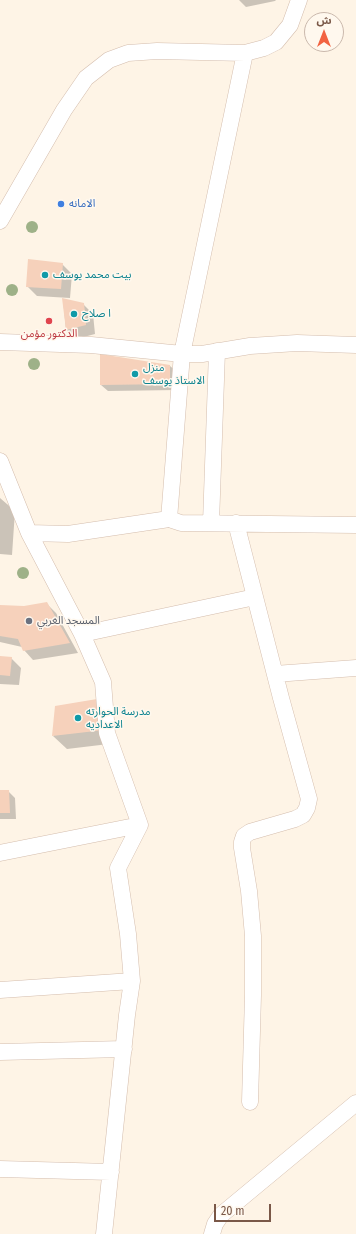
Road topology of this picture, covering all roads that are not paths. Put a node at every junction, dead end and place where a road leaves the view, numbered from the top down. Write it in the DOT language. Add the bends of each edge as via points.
graph roads {
  1 [pos="299,0"];
  2 [pos="245,53"];
  3 [pos="0,221"];
  4 [pos="0,342"];
  5 [pos="356,345"];
  6 [pos="217,351"];
  7 [pos="182,354"];
  8 [pos="0,461"];
  9 [pos="169,519"];
  10 [pos="211,523"];
  11 [pos="236,523"];
  12 [pos="356,525"];
  13 [pos="29,533"];
  14 [pos="255,597"];
  15 [pos="82,634"];
  16 [pos="356,668"];
  17 [pos="275,674"];
  18 [pos="140,825"];
  19 [pos="0,853"];
  20 [pos="132,981"];
  21 [pos="0,990"];
  22 [pos="124,1049"];
  23 [pos="0,1052"];
  24 [pos="250,1102"];
  25 [pos="356,1103"];
  26 [pos="0,1169"];
  27 [pos="111,1172"];
  28 [pos="104,1234"];
  29 [pos="212,1234"];
  1 -- 2 [label="street" via="290,25 276,42"];
  2 -- 3 [label="street" via="157,51 128,53 109,60 86,78 64,110"];
  2 -- 7 [label="street"];
  4 -- 7 [label="street" via="91,345"];
  5 -- 6 [label="street" via="297,343"];
  6 -- 7 [label="street"];
  6 -- 10 [label="street"];
  7 -- 9 [label="street"];
  8 -- 13 [label="street"];
  9 -- 10 [label="street" via="181,523"];
  9 -- 13 [label="street" via="68,534"];
  10 -- 11 [label="street"];
  11 -- 12 [label="street"];
  11 -- 14 [label="street"];
  13 -- 15 [label="street"];
  14 -- 15 [label="street"];
  14 -- 17 [label="street"];
  15 -- 18 [label="street" via="103,682 107,733"];
  16 -- 17 [label="street"];
  17 -- 24 [label="street" via="308,799 303,815 250,832 244,836 242,842 253,936"];
  18 -- 19 [label="street"];
  18 -- 20 [label="street" via="118,868"];
  20 -- 21 [label="street"];
  20 -- 22 [label="street"];
  22 -- 23 [label="street"];
  22 -- 27 [label="street"];
  25 -- 29 [label="street" via="221,1215"];
  26 -- 27 [label="street"];
  27 -- 28 [label="street"];
}
